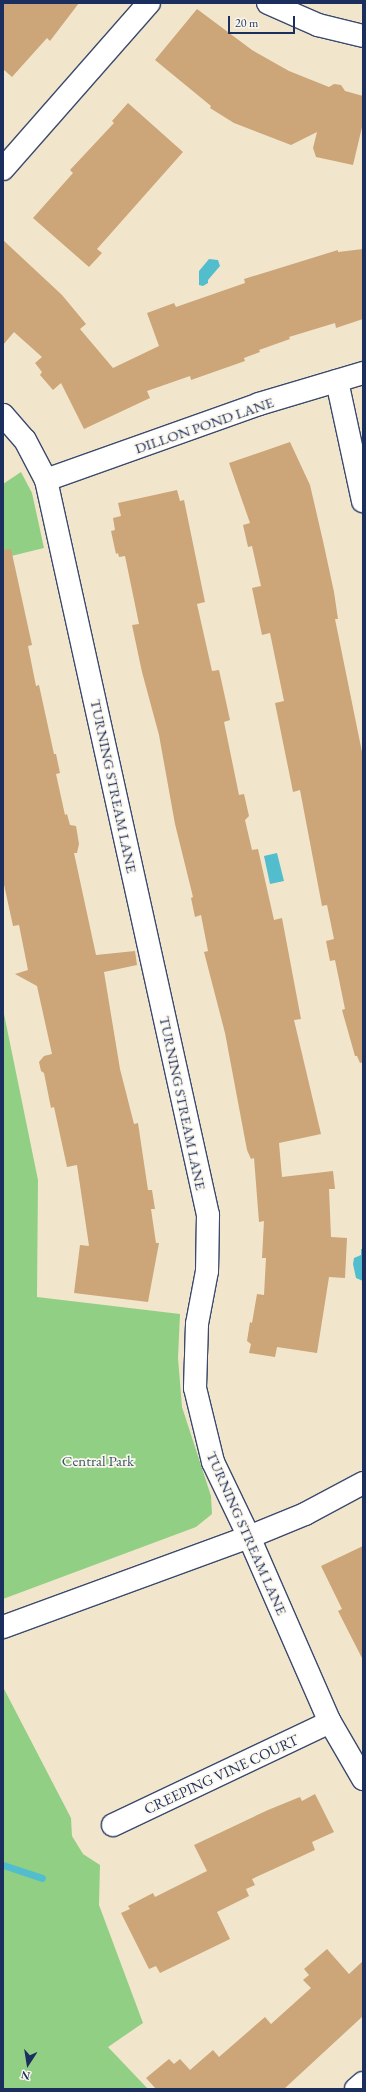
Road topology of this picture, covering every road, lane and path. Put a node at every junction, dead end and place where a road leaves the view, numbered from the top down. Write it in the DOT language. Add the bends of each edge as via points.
graph roads {
  1 [pos="149,3"];
  2 [pos="268,3"];
  3 [pos="363,36"];
  4 [pos="3,169"];
  5 [pos="363,373"];
  6 [pos="337,381"];
  7 [pos="3,415"];
  8 [pos="46,480"];
  9 [pos="363,501"];
  10 [pos="363,1483"];
  11 [pos="249,1536"];
  12 [pos="3,1627"];
  13 [pos="330,1722"];
  14 [pos="363,1779"];
  15 [pos="113,1825"];
  16 [pos="363,2083"];
  17 [pos="356,2089"];
  1 -- 4 [label="street"];
  2 -- 3 [label="street" via="318,25"];
  5 -- 6 [label="street, DILLON POND LANE"];
  6 -- 8 [label="street, DILLON POND LANE" via="259,404"];
  6 -- 9 [label="street"];
  7 -- 8 [label="street, TURNING STREAM LANE" via="25,440"];
  8 -- 11 [label="street, TURNING STREAM LANE" via="208,1216 207,1271 197,1324 195,1388 213,1462"];
  10 -- 11 [label="street" via="305,1514"];
  11 -- 12 [label="street"];
  11 -- 13 [label="street, TURNING STREAM LANE"];
  13 -- 14 [label="street, TURNING STREAM LANE"];
  13 -- 15 [label="street, CREEPING VINE COURT"];
  16 -- 17 [label="street"];
}
